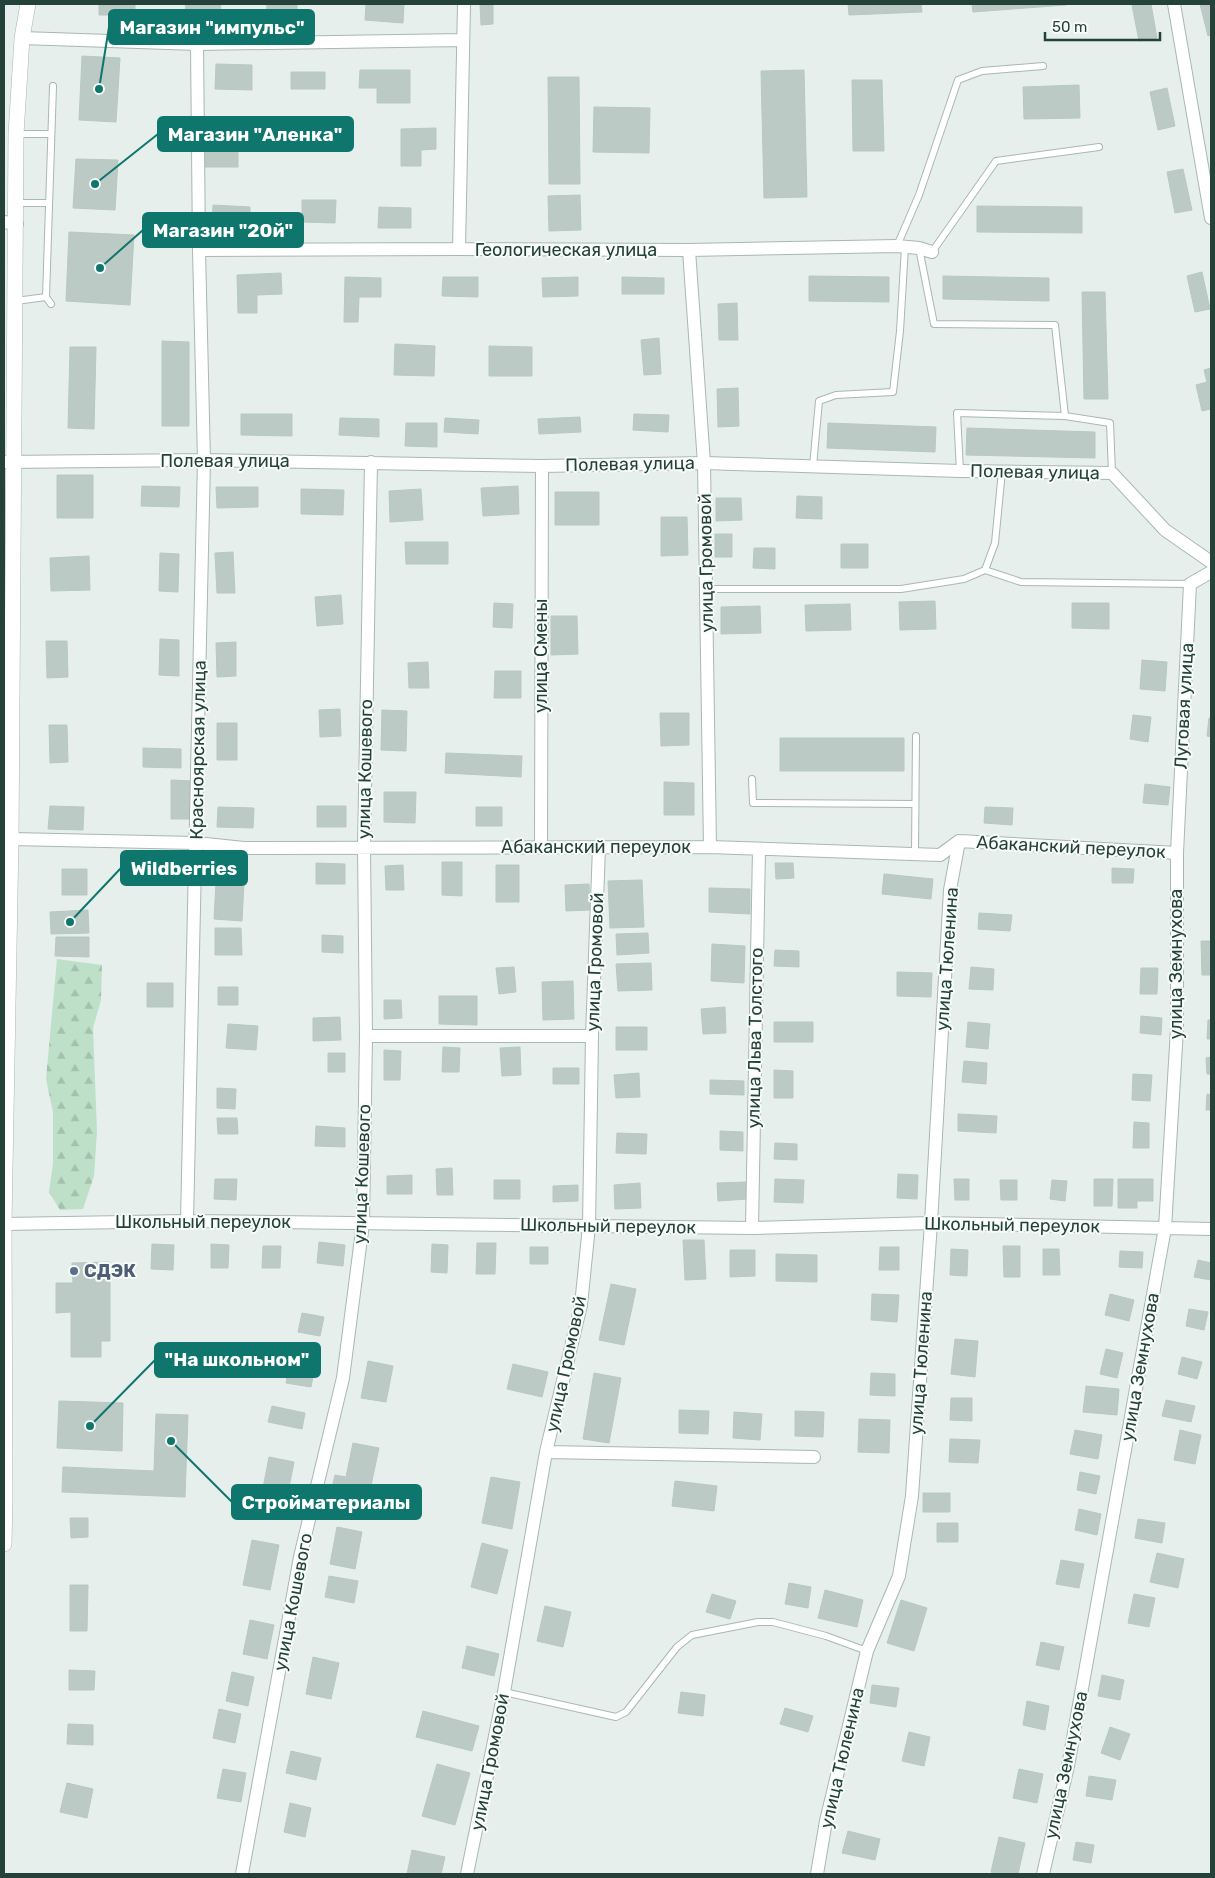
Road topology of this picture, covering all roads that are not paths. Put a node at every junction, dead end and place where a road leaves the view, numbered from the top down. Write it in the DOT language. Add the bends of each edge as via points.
graph roads {
  1 [pos="28,4"];
  2 [pos="464,4"];
  3 [pos="1174,4"];
  4 [pos="22,38"];
  5 [pos="463,40"];
  6 [pos="197,44"];
  7 [pos="1043,66"];
  8 [pos="53,86"];
  9 [pos="16,134"];
  10 [pos="52,134"];
  11 [pos="1099,147"];
  12 [pos="17,203"];
  13 [pos="49,203"];
  14 [pos="1211,218"];
  15 [pos="10,223"];
  16 [pos="901,246"];
  17 [pos="920,248"];
  18 [pos="459,249"];
  19 [pos="199,250"];
  20 [pos="689,250"];
  21 [pos="932,252"];
  22 [pos="46,297"];
  23 [pos="15,301"];
  24 [pos="51,304"];
  25 [pos="1065,416"];
  26 [pos="204,460"];
  27 [pos="9,462"];
  28 [pos="372,462"];
  29 [pos="704,463"];
  30 [pos="542,466"];
  31 [pos="813,466"];
  32 [pos="960,471"];
  33 [pos="1002,472"];
  34 [pos="1112,472"];
  35 [pos="1211,562"];
  36 [pos="985,570"];
  37 [pos="1211,572"];
  38 [pos="1190,584"];
  39 [pos="706,589"];
  40 [pos="916,736"];
  41 [pos="752,779"];
  42 [pos="916,804"];
  43 [pos="11,839"];
  44 [pos="959,841"];
  45 [pos="196,842"];
  46 [pos="540,847"];
  47 [pos="710,847"];
  48 [pos="364,848"];
  49 [pos="599,848"];
  50 [pos="759,849"];
  51 [pos="1177,853"];
  52 [pos="915,854"];
  53 [pos="366,1036"];
  54 [pos="592,1036"];
  55 [pos="187,1221"];
  56 [pos="363,1223"];
  57 [pos="931,1223"];
  58 [pos="4,1224"];
  59 [pos="589,1226"];
  60 [pos="752,1228"];
  61 [pos="1165,1228"];
  62 [pos="1211,1229"];
  63 [pos="546,1452"];
  64 [pos="814,1457"];
  65 [pos="4,1544"];
  66 [pos="867,1651"];
  67 [pos="504,1692"];
  68 [pos="242,1874"];
  69 [pos="467,1874"];
  70 [pos="817,1874"];
  71 [pos="1043,1874"];
  1 -- 4 [label="street"];
  2 -- 5 [label="street"];
  3 -- 14 [label="street"];
  4 -- 6 [label="street"];
  4 -- 9 [label="street"];
  5 -- 6 [label="street"];
  5 -- 18 [label="street"];
  6 -- 19 [label="street, Красноярская улица"];
  7 -- 16 [label="lane" via="982,71 958,80"];
  8 -- 10 [label="lane"];
  9 -- 10 [label="lane"];
  9 -- 12 [label="street"];
  10 -- 13 [label="lane"];
  11 -- 21 [label="lane" via="996,161"];
  12 -- 13 [label="lane"];
  12 -- 15 [label="street"];
  13 -- 22 [label="lane"];
  15 -- 23 [label="street"];
  16 -- 17 [label="street, Геологическая улица"];
  16 -- 20 [label="street, Геологическая улица"];
  16 -- 31 [label="lane" via="900,331 893,392 836,395 819,401"];
  17 -- 21 [label="street, Геологическая улица"];
  17 -- 25 [label="lane" via="934,324 1055,325"];
  18 -- 19 [label="street, Геологическая улица"];
  18 -- 20 [label="street, Геологическая улица"];
  19 -- 26 [label="street, Красноярская улица"];
  20 -- 29 [label="street, улица Громовой"];
  22 -- 23 [label="lane"];
  22 -- 24 [label="lane"];
  23 -- 27 [label="street"];
  25 -- 32 [label="lane" via="957,413"];
  25 -- 34 [label="lane" via="1110,422"];
  26 -- 27 [label="street, Полевая улица"];
  26 -- 28 [label="street, Полевая улица"];
  26 -- 45 [label="street, Красноярская улица"];
  27 -- 43 [label="street"];
  28 -- 30 [label="street, Полевая улица"];
  28 -- 48 [label="street, улица Кошевого"];
  29 -- 30 [label="street, Полевая улица"];
  29 -- 31 [label="street, Полевая улица"];
  29 -- 39 [label="street, улица Громовой"];
  30 -- 46 [label="street, улица Смены"];
  31 -- 32 [label="street, Полевая улица"];
  32 -- 33 [label="street, Полевая улица"];
  33 -- 34 [label="street, Полевая улица"];
  33 -- 36 [label="lane" via="995,543"];
  34 -- 35 [label="street, Полевая улица" via="1165,530"];
  36 -- 38 [label="lane" via="1021,582"];
  36 -- 39 [label="lane" via="964,579 901,589"];
  37 -- 38 [label="street"];
  38 -- 51 [label="street, Луговая улица"];
  39 -- 47 [label="street, улица Громовой"];
  40 -- 42 [label="lane"];
  41 -- 42 [label="lane" via="753,803"];
  42 -- 52 [label="lane"];
  43 -- 45 [label="street, Абаканский переулок"];
  43 -- 58 [label="street"];
  44 -- 51 [label="street, Абаканский переулок"];
  44 -- 52 [label="street, Абаканский переулок" via="940,855"];
  44 -- 57 [label="street, улица Тюленина" via="950,890"];
  45 -- 48 [label="street, Абаканский переулок" via="244,848"];
  45 -- 55 [label="street, Красноярская улица"];
  46 -- 48 [label="street, Абаканский переулок"];
  46 -- 49 [label="street, Абаканский переулок"];
  47 -- 49 [label="street, Абаканский переулок"];
  47 -- 50 [label="street, Абаканский переулок"];
  48 -- 53 [label="street, улица Кошевого"];
  49 -- 54 [label="street, улица Громовой"];
  50 -- 52 [label="street, Абаканский переулок"];
  50 -- 60 [label="street, улица Льва Толстого"];
  51 -- 61 [label="street, улица Земнухова" via="1177,1028"];
  53 -- 54 [label="street"];
  53 -- 56 [label="street, улица Кошевого"];
  54 -- 59 [label="street, улица Громовой"];
  55 -- 56 [label="street, Школьный переулок"];
  55 -- 58 [label="street, Школьный переулок"];
  56 -- 59 [label="street, Школьный переулок"];
  56 -- 68 [label="street, улица Кошевого" via="343,1378 300,1556"];
  57 -- 60 [label="street, Школьный переулок"];
  57 -- 61 [label="street, Школьный переулок"];
  57 -- 66 [label="street, улица Тюленина" via="912,1496 899,1576"];
  58 -- 65 [label="street"];
  59 -- 60 [label="street, Школьный переулок"];
  59 -- 63 [label="street, улица Громовой" via="581,1305"];
  61 -- 62 [label="street, Школьный переулок"];
  61 -- 71 [label="street, улица Земнухова" via="1068,1766"];
  63 -- 64 [label="street"];
  63 -- 67 [label="street, улица Громовой"];
  66 -- 67 [label="lane" via="826,1636 773,1622 758,1622 692,1635 677,1647 626,1712 616,1717"];
  66 -- 70 [label="street, улица Тюленина" via="826,1821"];
  67 -- 69 [label="street, улица Громовой"];
}
